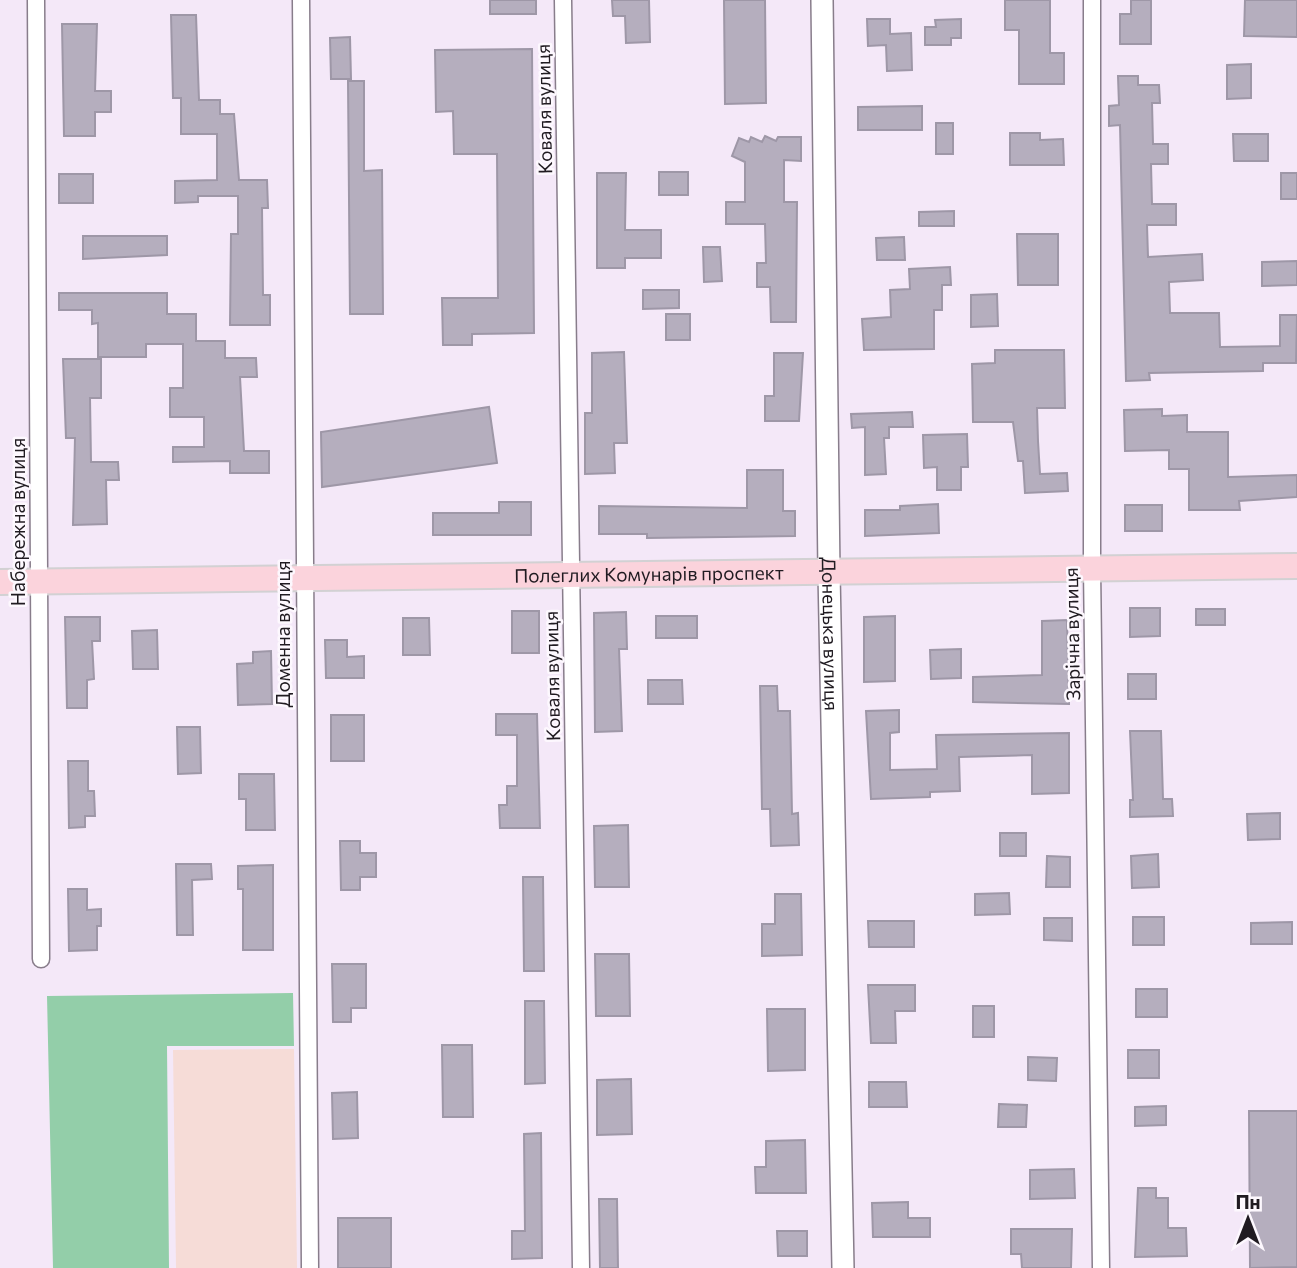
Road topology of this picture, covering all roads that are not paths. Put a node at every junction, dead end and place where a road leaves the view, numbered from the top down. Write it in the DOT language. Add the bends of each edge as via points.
graph roads {
  1 [pos="36,0"];
  2 [pos="301,0"];
  3 [pos="563,0"];
  4 [pos="822,0"];
  5 [pos="1092,0"];
  6 [pos="1297,566"];
  7 [pos="1092,568"];
  8 [pos="829,573"];
  9 [pos="572,577"];
  10 [pos="304,581"];
  11 [pos="0,582"];
  12 [pos="39,582"];
  13 [pos="41,959"];
  14 [pos="310,1268"];
  15 [pos="581,1268"];
  16 [pos="843,1268"];
  17 [pos="1101,1268"];
  1 -- 12 [label="street, Набережна вулиця"];
  2 -- 10 [label="street, Доменна вулиця"];
  3 -- 9 [label="street, Коваля вулиця"];
  4 -- 8 [label="street, Донецька вулиця"];
  5 -- 7 [label="street, Зарічна вулиця"];
  6 -- 7 [label="main road, Полеглих Комунарів проспект"];
  7 -- 8 [label="main road, Полеглих Комунарів проспект"];
  7 -- 17 [label="street, Зарічна вулиця"];
  8 -- 9 [label="main road, Полеглих Комунарів проспект"];
  8 -- 16 [label="street, Донецька вулиця"];
  9 -- 10 [label="main road, Полеглих Комунарів проспект"];
  9 -- 15 [label="street, Коваля вулиця"];
  10 -- 12 [label="main road, Полеглих Комунарів проспект"];
  10 -- 14 [label="street, Доменна вулиця"];
  11 -- 12 [label="main road, Полеглих Комунарів проспект"];
  12 -- 13 [label="street, Набережна вулиця"];
}
